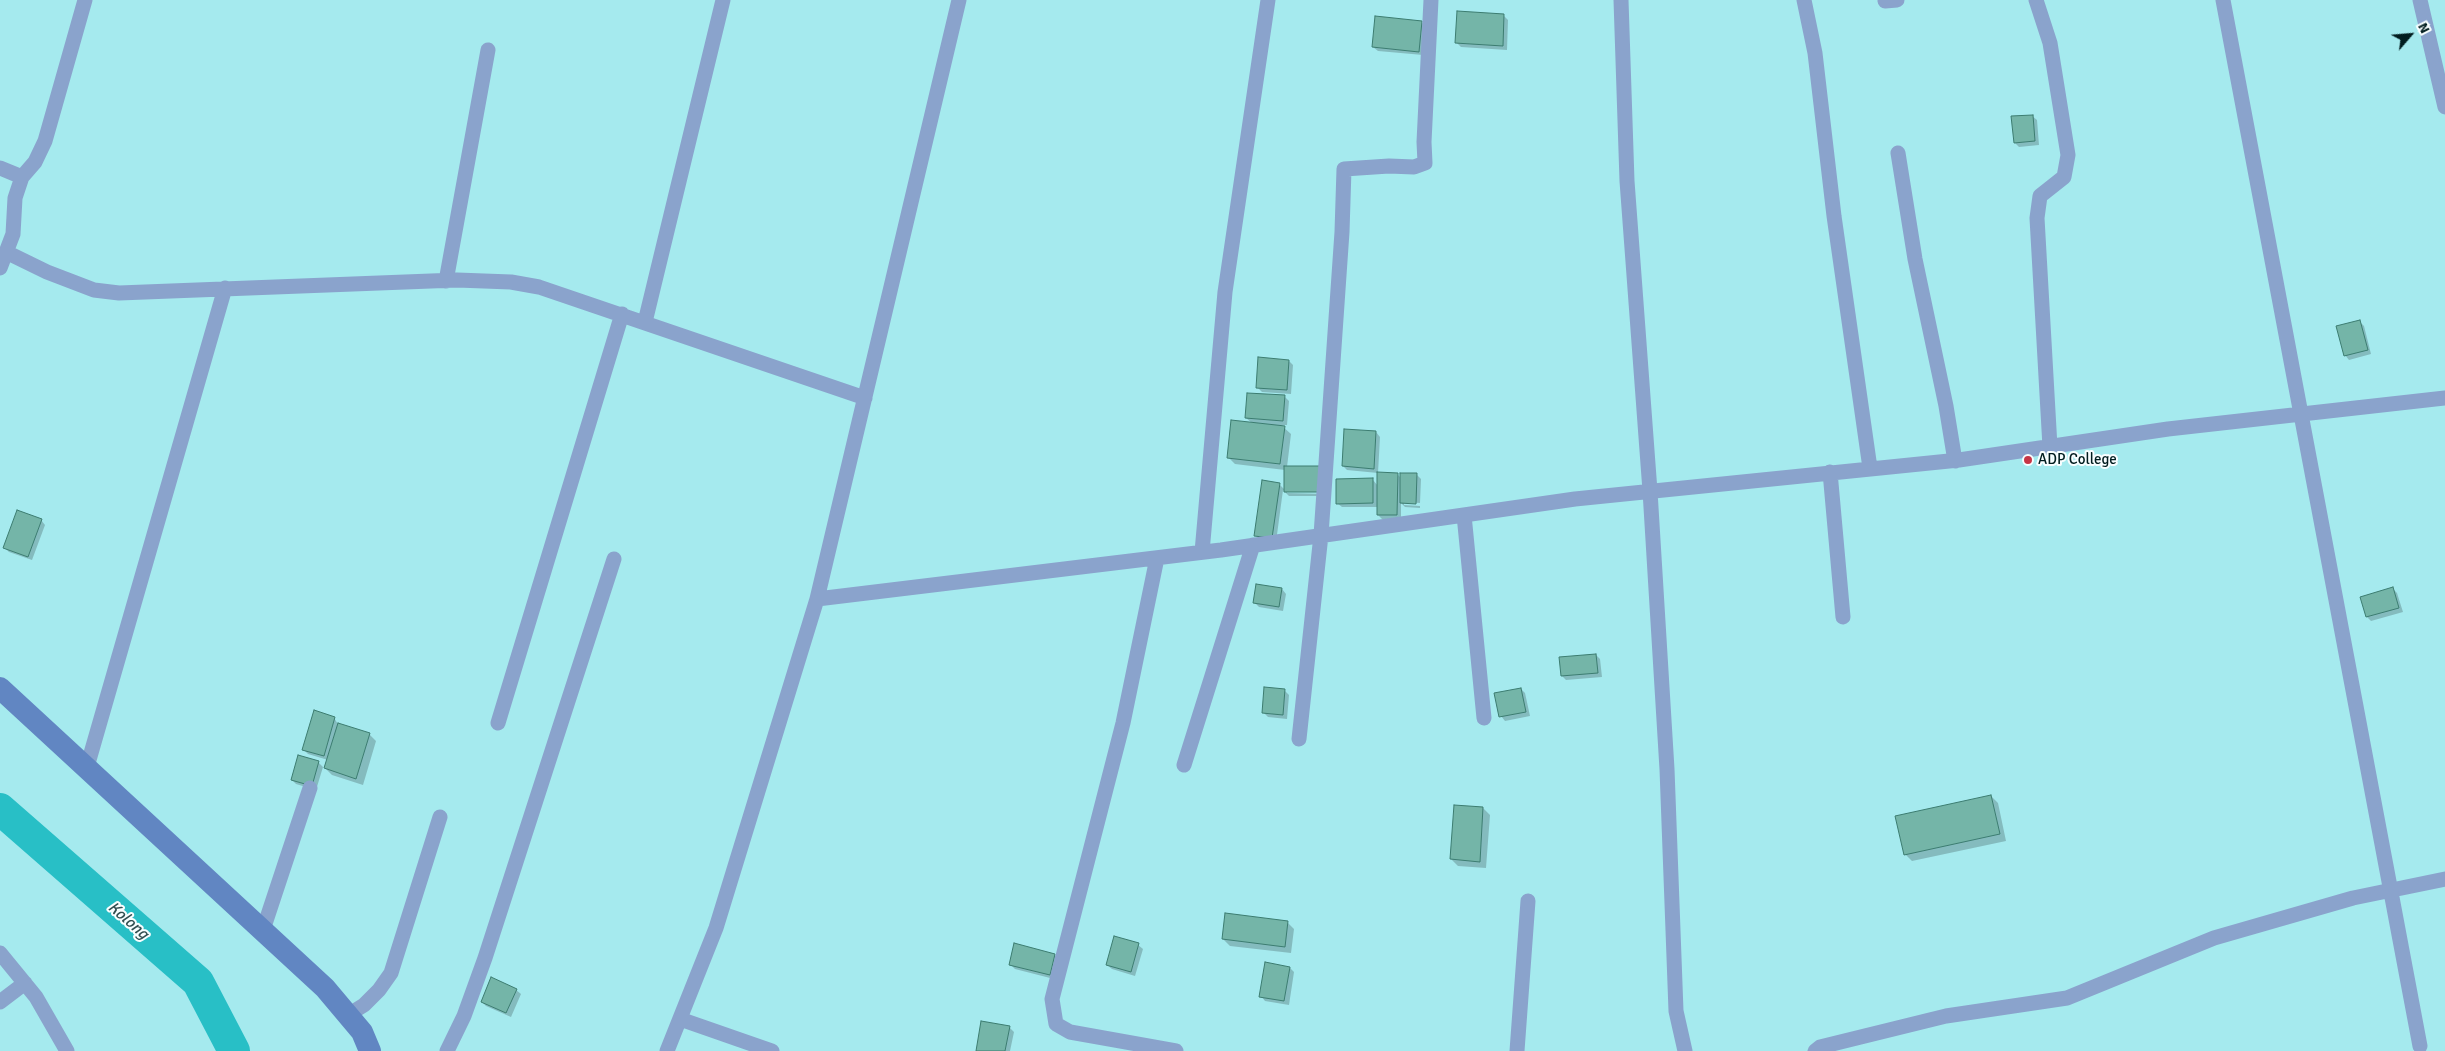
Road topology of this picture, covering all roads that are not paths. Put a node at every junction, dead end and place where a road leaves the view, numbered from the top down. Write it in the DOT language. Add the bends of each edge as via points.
graph roads {
  1 [pos="85,0"];
  2 [pos="723,0"];
  3 [pos="959,0"];
  4 [pos="1268,0"];
  5 [pos="1431,0"];
  6 [pos="1621,0"];
  7 [pos="1804,0"];
  8 [pos="2036,0"];
  9 [pos="2223,0"];
  10 [pos="2420,0"];
  11 [pos="488,50"];
  12 [pos="2445,107"];
  13 [pos="1898,153"];
  14 [pos="0,168"];
  15 [pos="22,177"];
  16 [pos="6,252"];
  17 [pos="0,268"];
  18 [pos="446,281"];
  19 [pos="225,288"];
  20 [pos="622,314"];
  21 [pos="646,322"];
  22 [pos="865,398"];
  23 [pos="2445,398"];
  24 [pos="2303,414"];
  25 [pos="2050,447"];
  26 [pos="1955,461"];
  27 [pos="1870,468"];
  28 [pos="1830,472"];
  29 [pos="1650,491"];
  30 [pos="1464,515"];
  31 [pos="1321,535"];
  32 [pos="1253,545"];
  33 [pos="1202,552"];
  34 [pos="1157,558"];
  35 [pos="614,559"];
  36 [pos="817,599"];
  37 [pos="1843,617"];
  38 [pos="0,688"];
  39 [pos="1484,718"];
  40 [pos="498,723"];
  41 [pos="1299,739"];
  42 [pos="1184,765"];
  43 [pos="87,767"];
  44 [pos="310,788"];
  45 [pos="440,817"];
  46 [pos="2445,879"];
  47 [pos="2390,890"];
  48 [pos="1528,901"];
  49 [pos="263,930"];
  50 [pos="0,952"];
  51 [pos="25,983"];
  52 [pos="0,1002"];
  53 [pos="348,1015"];
  54 [pos="680,1019"];
  55 [pos="2420,1046"];
  56 [pos="67,1051"];
  57 [pos="370,1051"];
  58 [pos="447,1051"];
  59 [pos="667,1051"];
  60 [pos="772,1051"];
  61 [pos="1176,1051"];
  62 [pos="1517,1051"];
  63 [pos="1684,1051"];
  64 [pos="1815,1051"];
  1 -- 15 [label="street" via="45,141 35,162"];
  2 -- 21 [label="street"];
  3 -- 22 [label="street"];
  4 -- 33 [label="street" via="1225,292"];
  5 -- 31 [label="street" via="1425,163 1414,167 1344,169"];
  6 -- 29 [label="street" via="1627,181"];
  7 -- 27 [label="street" via="1815,54"];
  8 -- 25 [label="street" via="2050,43 2068,155 2064,177 2040,196 2037,218"];
  9 -- 24 [label="street"];
  10 -- 12 [label="street"];
  11 -- 18 [label="street"];
  13 -- 26 [label="street" via="1914,259"];
  14 -- 15 [label="street"];
  15 -- 16 [label="street" via="15,198 13,234"];
  16 -- 17 [label="street"];
  16 -- 19 [label="street" via="94,290 119,293"];
  18 -- 19 [label="street"];
  18 -- 20 [label="street" via="511,282 539,287"];
  19 -- 43 [label="street"];
  20 -- 21 [label="street"];
  20 -- 40 [label="street"];
  21 -- 22 [label="street"];
  22 -- 36 [label="street"];
  23 -- 24 [label="street"];
  24 -- 25 [label="street" via="2168,429"];
  24 -- 47 [label="street"];
  25 -- 26 [label="street"];
  26 -- 27 [label="street"];
  27 -- 28 [label="street"];
  28 -- 29 [label="street"];
  28 -- 37 [label="street"];
  29 -- 30 [label="street"];
  29 -- 63 [label="street" via="1667,769 1676,1012"];
  30 -- 31 [label="street"];
  30 -- 39 [label="street"];
  31 -- 32 [label="street"];
  31 -- 41 [label="street"];
  32 -- 33 [label="street"];
  32 -- 42 [label="street"];
  33 -- 34 [label="street"];
  34 -- 36 [label="street"];
  34 -- 61 [label="street" via="1123,723 1052,999 1056,1024 1070,1032"];
  35 -- 58 [label="street" via="485,958"];
  36 -- 54 [label="street" via="716,928"];
  38 -- 43 [label="street"];
  43 -- 49 [label="street"];
  44 -- 49 [label="street"];
  45 -- 53 [label="street" via="391,973 380,990"];
  46 -- 47 [label="street"];
  47 -- 55 [label="street"];
  47 -- 64 [label="street" via="2214,938 2068,998 1946,1016 1820,1047"];
  48 -- 62 [label="street"];
  49 -- 53 [label="street" via="325,988"];
  50 -- 51 [label="street"];
  51 -- 52 [label="street"];
  51 -- 56 [label="street"];
  53 -- 57 [label="street" via="362,1032"];
  54 -- 59 [label="street"];
  54 -- 60 [label="street"];
}
